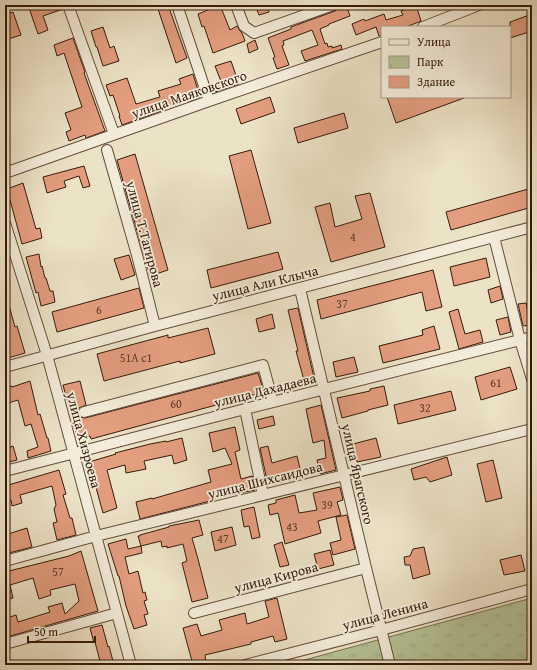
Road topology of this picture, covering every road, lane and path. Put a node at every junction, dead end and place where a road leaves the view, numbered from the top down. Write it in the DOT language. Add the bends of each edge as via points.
graph roads {
  1 [pos="68,5"];
  2 [pos="177,5"];
  3 [pos="236,5"];
  4 [pos="333,5"];
  5 [pos="479,5"];
  6 [pos="313,8"];
  7 [pos="426,26"];
  8 [pos="381,42"];
  9 [pos="209,101"];
  10 [pos="114,134"];
  11 [pos="107,150"];
  12 [pos="5,173"];
  13 [pos="5,224"];
  14 [pos="532,228"];
  15 [pos="494,237"];
  16 [pos="300,288"];
  17 [pos="155,326"];
  18 [pos="532,337"];
  19 [pos="520,340"];
  20 [pos="47,355"];
  21 [pos="5,366"];
  22 [pos="532,379"];
  23 [pos="324,389"];
  24 [pos="273,402"];
  25 [pos="245,409"];
  26 [pos="84,412"];
  27 [pos="532,428"];
  28 [pos="74,453"];
  29 [pos="5,471"];
  30 [pos="345,475"];
  31 [pos="264,495"];
  32 [pos="96,536"];
  33 [pos="5,561"];
  34 [pos="366,568"];
  35 [pos="532,589"];
  36 [pos="117,613"];
  37 [pos="194,613"];
  38 [pos="382,630"];
  39 [pos="5,644"];
  40 [pos="131,665"];
  41 [pos="245,665"];
  42 [pos="390,665"];
  1 -- 10 [label="street"];
  2 -- 9 [label="street"];
  3 -- 6 [label="street" via="244,26 254,33"];
  4 -- 6 [label="street"];
  5 -- 7 [label="street"];
  8 -- 9 [label="street, улица Маяковского"];
  9 -- 10 [label="street, улица Маяковского"];
  10 -- 12 [label="street, улица Маяковского"];
  11 -- 17 [label="street, улица Т.Тагирова"];
  13 -- 20 [label="street, улица Хизроева"];
  14 -- 15 [label="street, улица Али Клыча"];
  15 -- 16 [label="street, улица Али Клыча"];
  15 -- 19 [label="street"];
  16 -- 17 [label="street, улица Али Клыча"];
  16 -- 23 [label="street, улица Ярагского"];
  17 -- 20 [label="street, улица Али Клыча"];
  18 -- 19 [label="street, улица Дахадаева"];
  19 -- 22 [label="street"];
  19 -- 23 [label="street, улица Дахадаева"];
  20 -- 21 [label="street, улица Али Клыча"];
  20 -- 28 [label="street, улица Хизроева"];
  23 -- 24 [label="street, улица Дахадаева"];
  23 -- 30 [label="street, улица Ярагского"];
  24 -- 25 [label="street, улица Дахадаева"];
  24 -- 26 [label="street" via="263,365"];
  25 -- 28 [label="street, улица Дахадаева"];
  25 -- 31 [label="street"];
  27 -- 30 [label="street, улица Шихсаидова"];
  28 -- 29 [label="street, улица Дахадаева"];
  28 -- 32 [label="street, улица Хизроева"];
  30 -- 31 [label="street, улица Шихсаидова"];
  30 -- 34 [label="street, улица Ярагского"];
  31 -- 32 [label="street, улица Шихсаидова"];
  32 -- 33 [label="street, улица Шихсаидова"];
  32 -- 36 [label="street, улица Хизроева"];
  34 -- 37 [label="street, улица Кирова"];
  34 -- 38 [label="street, улица Ярагского"];
  35 -- 38 [label="street, улица Ленина"];
  36 -- 39 [label="street"];
  36 -- 40 [label="street, улица Хизроева"];
  38 -- 41 [label="street, улица Ленина"];
  38 -- 42 [label="street, улица Ярагского"];
}
